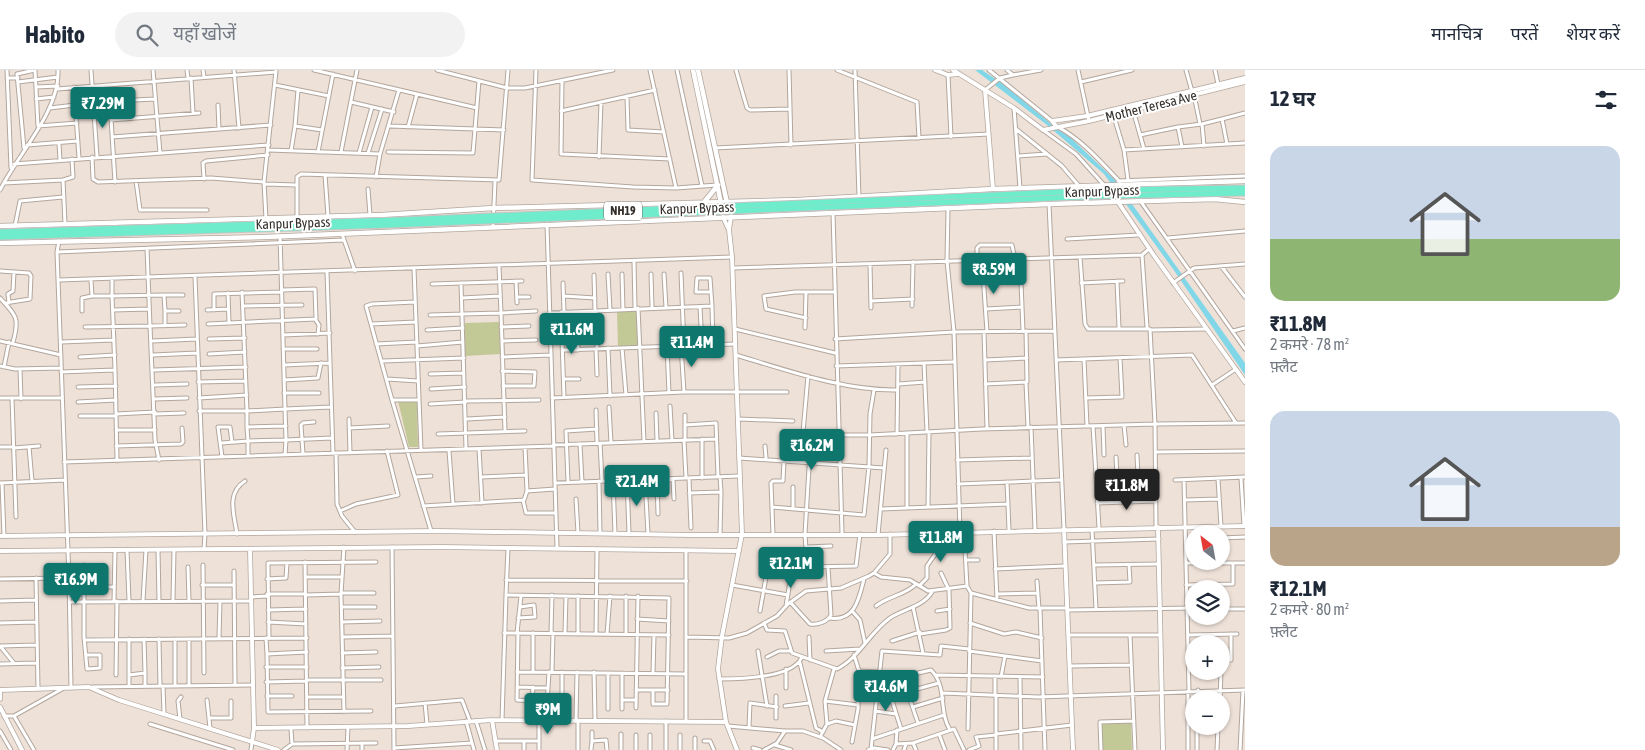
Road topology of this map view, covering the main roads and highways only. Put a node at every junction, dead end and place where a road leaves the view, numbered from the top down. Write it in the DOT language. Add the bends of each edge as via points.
graph roads {
  1 [pos="693,70"];
  2 [pos="698,70"];
  3 [pos="714,149"];
  4 [pos="1245,180"];
  5 [pos="718,185"];
  6 [pos="1245,188"];
  7 [pos="724,189"];
  8 [pos="1245,193"];
  9 [pos="724,201"];
  10 [pos="737,201"];
  11 [pos="704,202"];
  12 [pos="1245,202"];
  13 [pos="731,216"];
  14 [pos="723,217"];
  15 [pos="0,226"];
  16 [pos="0,232"];
  17 [pos="0,237"];
  18 [pos="0,243"];
  1 -- 3 [label="main road"];
  2 -- 3 [label="main road"];
  3 -- 5 [label="main road"];
  3 -- 7 [label="main road"];
  4 -- 10 [label="main road"];
  5 -- 9 [label="main road"];
  5 -- 11 [label="main road"];
  6 -- 16 [label="highway, Kanpur Bypass / NH19, bridge" via="1110,190 389,220"];
  7 -- 9 [label="main road"];
  7 -- 10 [label="main road"];
  8 -- 17 [label="highway, Kanpur Bypass / NH19, bridge"];
  9 -- 10 [label="main road"];
  9 -- 11 [label="main road"];
  9 -- 13 [label="main road"];
  9 -- 14 [label="main road"];
  11 -- 15 [label="main road"];
  12 -- 13 [label="main road" via="1214,199"];
  13 -- 14 [label="main road"];
  14 -- 18 [label="main road" via="280,236"];
}
